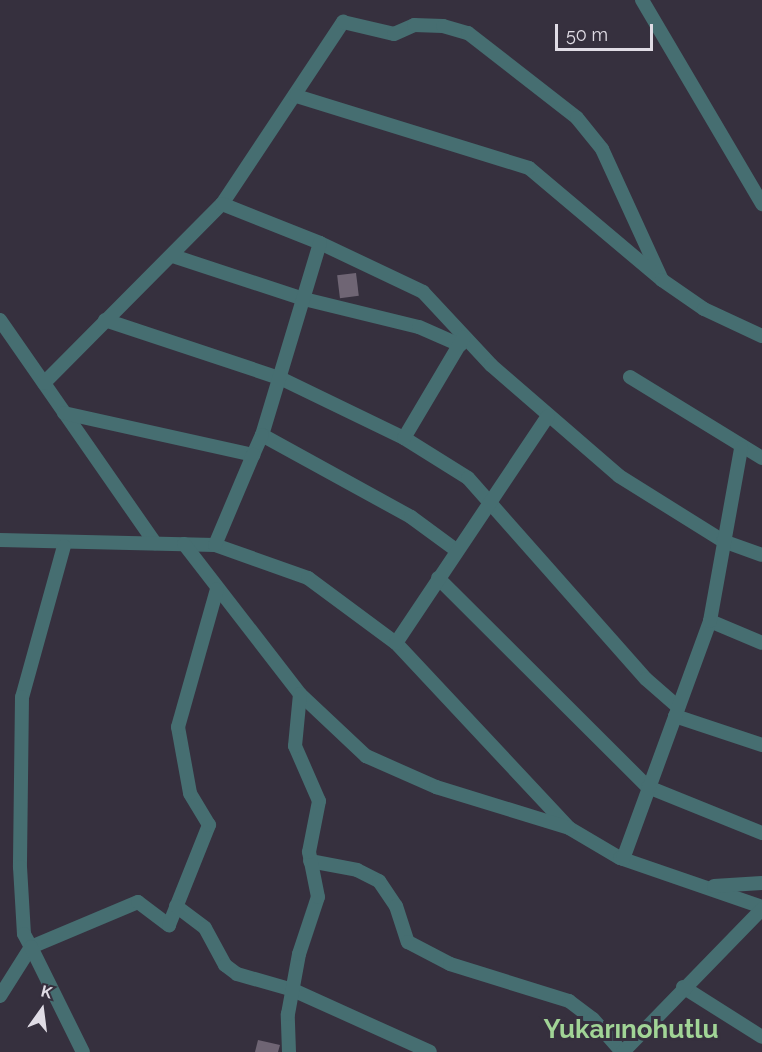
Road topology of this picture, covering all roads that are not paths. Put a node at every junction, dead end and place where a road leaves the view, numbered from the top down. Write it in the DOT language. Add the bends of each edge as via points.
graph roads {
  1 [pos="642,0"];
  2 [pos="296,96"];
  3 [pos="222,204"];
  4 [pos="762,204"];
  5 [pos="320,243"];
  6 [pos="173,255"];
  7 [pos="662,280"];
  8 [pos="304,299"];
  9 [pos="0,320"];
  10 [pos="105,320"];
  11 [pos="762,336"];
  12 [pos="462,341"];
  13 [pos="630,377"];
  14 [pos="282,379"];
  15 [pos="44,383"];
  16 [pos="64,412"];
  17 [pos="548,416"];
  18 [pos="262,435"];
  19 [pos="404,438"];
  20 [pos="741,448"];
  21 [pos="253,455"];
  22 [pos="762,458"];
  23 [pos="493,502"];
  24 [pos="0,540"];
  25 [pos="723,541"];
  26 [pos="155,543"];
  27 [pos="184,544"];
  28 [pos="215,544"];
  29 [pos="64,546"];
  30 [pos="456,550"];
  31 [pos="762,555"];
  32 [pos="438,578"];
  33 [pos="217,589"];
  34 [pos="710,621"];
  35 [pos="396,643"];
  36 [pos="762,644"];
  37 [pos="300,694"];
  38 [pos="676,712"];
  39 [pos="762,745"];
  40 [pos="648,787"];
  41 [pos="570,828"];
  42 [pos="762,833"];
  43 [pos="623,859"];
  44 [pos="310,861"];
  45 [pos="762,883"];
  46 [pos="709,886"];
  47 [pos="176,906"];
  48 [pos="762,908"];
  49 [pos="31,947"];
  50 [pos="683,987"];
  51 [pos="293,990"];
  52 [pos="0,996"];
  53 [pos="762,1037"];
  54 [pos="83,1052"];
  55 [pos="289,1052"];
  56 [pos="430,1052"];
  57 [pos="622,1052"];
  1 -- 4 [label="street"];
  2 -- 3 [label="street"];
  2 -- 7 [label="street" via="529,168"];
  2 -- 7 [label="street" via="343,22 394,34 425,24 468,33 577,118 602,149"];
  3 -- 5 [label="street"];
  3 -- 6 [label="street"];
  5 -- 8 [label="street"];
  5 -- 12 [label="street" via="423,292"];
  6 -- 8 [label="street"];
  6 -- 10 [label="street"];
  7 -- 11 [label="street" via="704,309"];
  8 -- 12 [label="street"];
  8 -- 14 [label="street"];
  9 -- 15 [label="street"];
  10 -- 14 [label="street"];
  10 -- 15 [label="street"];
  12 -- 17 [label="street"];
  12 -- 19 [label="street"];
  13 -- 20 [label="street"];
  14 -- 18 [label="street"];
  14 -- 19 [label="street"];
  15 -- 16 [label="street"];
  16 -- 21 [label="street"];
  16 -- 26 [label="street"];
  17 -- 23 [label="street"];
  17 -- 25 [label="street" via="619,476"];
  18 -- 21 [label="street"];
  18 -- 30 [label="street" via="411,517"];
  19 -- 23 [label="street" via="468,478"];
  20 -- 22 [label="street"];
  20 -- 25 [label="street"];
  21 -- 28 [label="street"];
  23 -- 30 [label="street"];
  23 -- 38 [label="street"];
  24 -- 29 [label="street"];
  25 -- 31 [label="street"];
  25 -- 34 [label="street"];
  26 -- 27 [label="street"];
  26 -- 29 [label="street"];
  27 -- 28 [label="street"];
  27 -- 33 [label="street"];
  28 -- 35 [label="street" via="308,578"];
  29 -- 49 [label="street" via="22,697 20,867 24,934"];
  30 -- 32 [label="street"];
  32 -- 35 [label="street"];
  32 -- 40 [label="street"];
  33 -- 37 [label="street"];
  33 -- 47 [label="street" via="178,727 190,793 209,825"];
  34 -- 36 [label="street"];
  34 -- 38 [label="street"];
  35 -- 41 [label="street"];
  37 -- 41 [label="street" via="366,756 436,787"];
  37 -- 44 [label="street" via="295,746 319,801"];
  38 -- 39 [label="street"];
  38 -- 40 [label="street"];
  40 -- 42 [label="street"];
  40 -- 43 [label="street"];
  41 -- 43 [label="street"];
  43 -- 46 [label="street"];
  44 -- 51 [label="street" via="318,897"];
  44 -- 57 [label="street" via="357,870 379,881 396,906 408,942 450,964 569,1001"];
  45 -- 46 [label="street"];
  46 -- 48 [label="street"];
  47 -- 49 [label="street" via="169,925 138,902"];
  47 -- 51 [label="street" via="205,928 225,965 237,974"];
  48 -- 50 [label="street"];
  49 -- 52 [label="street"];
  49 -- 54 [label="street"];
  50 -- 53 [label="street"];
  50 -- 57 [label="street"];
  51 -- 55 [label="street"];
  51 -- 56 [label="street"];
}
